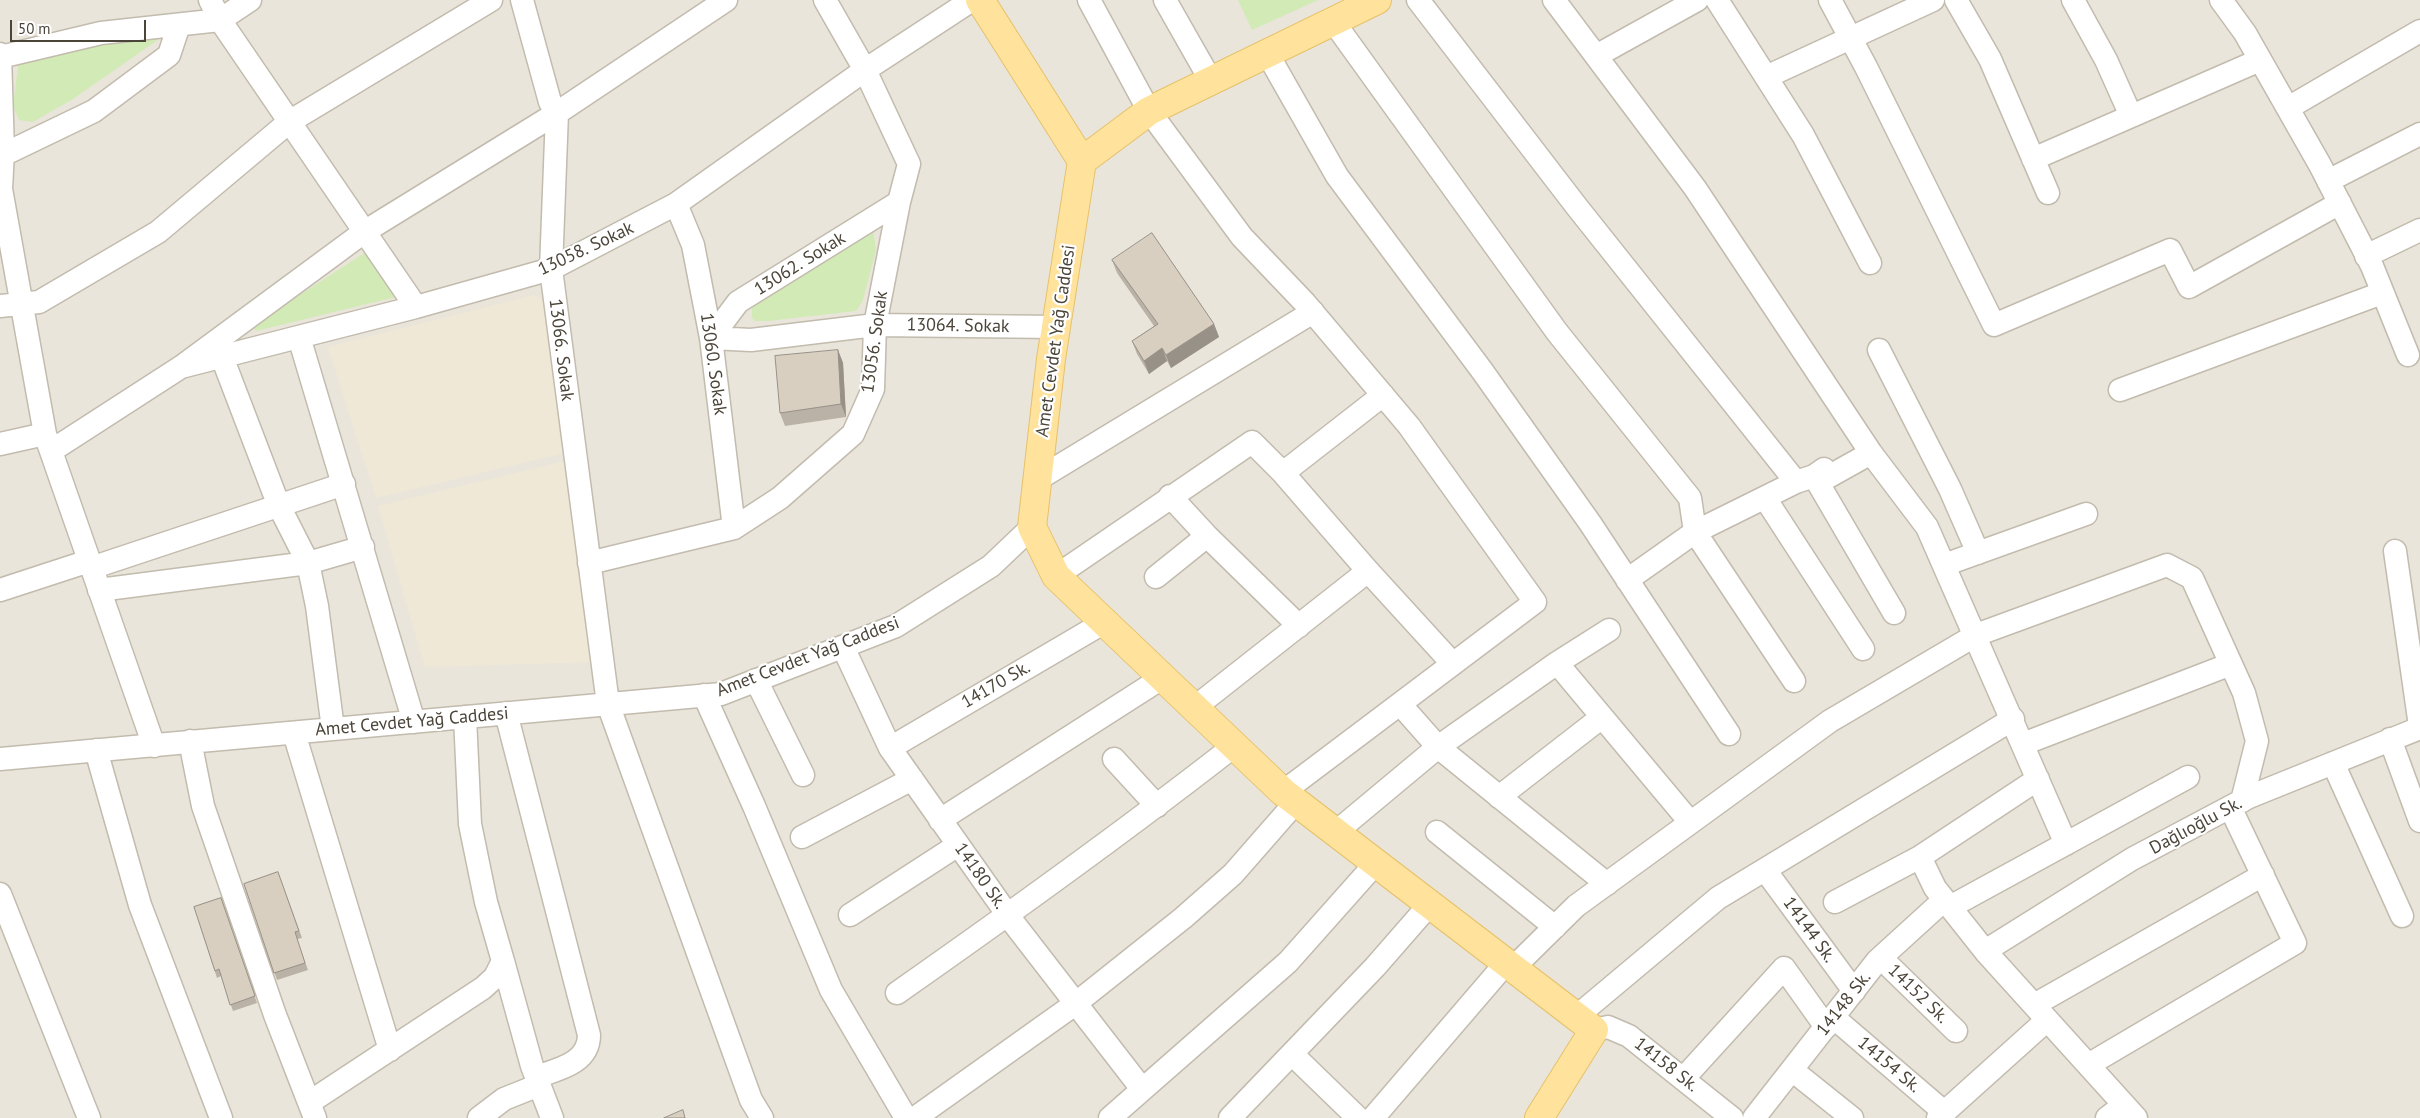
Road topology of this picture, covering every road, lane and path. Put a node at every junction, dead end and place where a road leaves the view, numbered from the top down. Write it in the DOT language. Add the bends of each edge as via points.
graph roads {
  1 [pos="210,0"];
  2 [pos="250,0"];
  3 [pos="491,0"];
  4 [pos="522,0"];
  5 [pos="726,0"];
  6 [pos="825,0"];
  7 [pos="972,0"];
  8 [pos="980,0"];
  9 [pos="1089,0"];
  10 [pos="1165,0"];
  11 [pos="1377,0"];
  12 [pos="1418,0"];
  13 [pos="1554,0"];
  14 [pos="1697,0"];
  15 [pos="1717,0"];
  16 [pos="1830,0"];
  17 [pos="1933,0"];
  18 [pos="1956,0"];
  19 [pos="2073,0"];
  20 [pos="2221,0"];
  21 [pos="220,20"];
  22 [pos="1333,21"];
  23 [pos="179,25"];
  24 [pos="2420,31"];
  25 [pos="1850,37"];
  26 [pos="1267,53"];
  27 [pos="0,56"];
  28 [pos="1596,56"];
  29 [pos="2260,60"];
  30 [pos="865,70"];
  31 [pos="1766,77"];
  32 [pos="1211,81"];
  33 [pos="2288,108"];
  34 [pos="1149,110"];
  35 [pos="557,113"];
  36 [pos="2130,116"];
  37 [pos="289,122"];
  38 [pos="2420,134"];
  39 [pos="3,152"];
  40 [pos="2033,159"];
  41 [pos="1082,161"];
  42 [pos="2328,181"];
  43 [pos="2048,193"];
  44 [pos="899,202"];
  45 [pos="2340,203"];
  46 [pos="676,204"];
  47 [pos="2420,230"];
  48 [pos="364,232"];
  49 [pos="2366,256"];
  50 [pos="1870,263"];
  51 [pos="551,269"];
  52 [pos="2382,293"];
  53 [pos="10,305"];
  54 [pos="416,307"];
  55 [pos="1313,312"];
  56 [pos="875,326"];
  57 [pos="1056,327"];
  58 [pos="299,337"];
  59 [pos="711,338"];
  60 [pos="1879,350"];
  61 [pos="2408,355"];
  62 [pos="222,357"];
  63 [pos="181,367"];
  64 [pos="2120,390"];
  65 [pos="1383,395"];
  66 [pos="48,442"];
  67 [pos="0,444"];
  68 [pos="1871,452"];
  69 [pos="1283,473"];
  70 [pos="1038,478"];
  71 [pos="1805,479"];
  72 [pos="344,484"];
  73 [pos="1170,496"];
  74 [pos="1765,498"];
  75 [pos="279,506"];
  76 [pos="2086,514"];
  77 [pos="1032,527"];
  78 [pos="734,528"];
  79 [pos="1695,532"];
  80 [pos="1207,536"];
  81 [pos="363,547"];
  82 [pos="2395,551"];
  83 [pos="1978,553"];
  84 [pos="308,563"];
  85 [pos="589,563"];
  86 [pos="90,564"];
  87 [pos="1944,565"];
  88 [pos="1368,572"];
  89 [pos="1056,576"];
  90 [pos="1156,577"];
  91 [pos="1627,580"];
  92 [pos="0,590"];
  93 [pos="99,590"];
  94 [pos="1894,614"];
  95 [pos="1103,623"];
  96 [pos="1299,626"];
  97 [pos="1609,630"];
  98 [pos="1976,636"];
  99 [pos="843,647"];
  100 [pos="1863,649"];
  101 [pos="1557,663"];
  102 [pos="1453,664"];
  103 [pos="2230,664"];
  104 [pos="1162,678"];
  105 [pos="756,680"];
  106 [pos="1794,681"];
  107 [pos="704,695"];
  108 [pos="608,704"];
  109 [pos="1400,704"];
  110 [pos="1194,708"];
  111 [pos="506,713"];
  112 [pos="465,717"];
  113 [pos="1602,717"];
  114 [pos="2012,719"];
  115 [pos="414,722"];
  116 [pos="2420,727"];
  117 [pos="334,729"];
  118 [pos="294,733"];
  119 [pos="1729,734"];
  120 [pos="2390,739"];
  121 [pos="190,742"];
  122 [pos="2023,744"];
  123 [pos="154,746"];
  124 [pos="1234,746"];
  125 [pos="890,748"];
  126 [pos="1438,748"];
  127 [pos="96,750"];
  128 [pos="0,759"];
  129 [pos="1114,759"];
  130 [pos="2333,764"];
  131 [pos="803,775"];
  132 [pos="2188,777"];
  133 [pos="912,779"];
  134 [pos="2038,779"];
  135 [pos="1290,797"];
  136 [pos="1499,797"];
  137 [pos="2236,804"];
  138 [pos="1156,806"];
  139 [pos="940,820"];
  140 [pos="2420,820"];
  141 [pos="1690,822"];
  142 [pos="1336,832"];
  143 [pos="1436,832"];
  144 [pos="802,837"];
  145 [pos="2066,844"];
  146 [pos="958,845"];
  147 [pos="1920,857"];
  148 [pos="1376,863"];
  149 [pos="1764,870"];
  150 [pos="2262,875"];
  151 [pos="1607,884"];
  152 [pos="0,894"];
  153 [pos="1834,902"];
  154 [pos="1947,903"];
  155 [pos="1430,904"];
  156 [pos="850,915"];
  157 [pos="1008,915"];
  158 [pos="2402,916"];
  159 [pos="1555,927"];
  160 [pos="1985,951"];
  161 [pos="1881,958"];
  162 [pos="503,961"];
  163 [pos="1510,965"];
  164 [pos="1854,991"];
  165 [pos="897,993"];
  166 [pos="1075,1004"];
  167 [pos="2041,1012"];
  168 [pos="1829,1022"];
  169 [pos="1585,1023"];
  170 [pos="1956,1031"];
  171 [pos="390,1050"];
  172 [pos="1293,1055"];
  173 [pos="2088,1065"];
  174 [pos="1792,1070"];
  175 [pos="1683,1079"];
  176 [pos="538,1081"];
  177 [pos="1142,1089"];
  178 [pos="313,1110"];
  179 [pos="2123,1114"];
  180 [pos="1119,1115"];
  181 [pos="1941,1115"];
  182 [pos="89,1118"];
  183 [pos="221,1118"];
  184 [pos="480,1118"];
  185 [pos="552,1118"];
  186 [pos="762,1118"];
  187 [pos="906,1118"];
  188 [pos="915,1118"];
  189 [pos="1230,1118"];
  190 [pos="1358,1118"];
  191 [pos="1373,1118"];
  192 [pos="1539,1118"];
  193 [pos="1732,1118"];
  194 [pos="1754,1118"];
  195 [pos="1852,1118"];
  1 -- 21 [label="street"];
  2 -- 21 [label="street"];
  3 -- 37 [label="street"];
  4 -- 35 [label="street, 13066. Sokak" via="550,102"];
  5 -- 35 [label="street"];
  6 -- 30 [label="street, 13056. Sokak"];
  7 -- 30 [label="street, 13058. Sokak"];
  8 -- 41 [label="main road"];
  9 -- 34 [label="street"];
  10 -- 32 [label="street"];
  11 -- 22 [label="main road"];
  12 -- 71 [label="street" via="1601,238"];
  13 -- 28 [label="street"];
  14 -- 28 [label="street"];
  15 -- 31 [label="street"];
  16 -- 25 [label="street"];
  17 -- 25 [label="street"];
  18 -- 40 [label="street" via="1990,59"];
  19 -- 36 [label="street" via="2106,60"];
  20 -- 29 [label="street"];
  21 -- 23 [label="street"];
  21 -- 37 [label="street"];
  22 -- 26 [label="main road"];
  22 -- 79 [label="street" via="1557,332 1690,498"];
  23 -- 27 [label="street" via="101,33"];
  23 -- 39 [label="street" via="169,55 94,111"];
  24 -- 33 [label="street"];
  25 -- 31 [label="street"];
  25 -- 45 [label="street" via="1994,325 2170,250 2189,287"];
  26 -- 32 [label="main road"];
  26 -- 91 [label="street" via="1336,176 1483,372"];
  27 -- 39 [label="street"];
  28 -- 68 [label="street" via="1695,188"];
  29 -- 33 [label="street"];
  29 -- 36 [label="street"];
  30 -- 44 [label="street, 13056. Sokak" via="909,164"];
  30 -- 46 [label="street, 13058. Sokak"];
  31 -- 50 [label="street" via="1802,135"];
  32 -- 34 [label="main road"];
  33 -- 42 [label="street"];
  34 -- 41 [label="main road"];
  34 -- 55 [label="street" via="1242,237"];
  35 -- 48 [label="street"];
  35 -- 51 [label="street, 13066. Sokak"];
  36 -- 40 [label="street"];
  37 -- 48 [label="street"];
  37 -- 53 [label="street" via="158,232 39,302"];
  38 -- 42 [label="street"];
  39 -- 53 [label="street" via="1,189"];
  40 -- 43 [label="street"];
  41 -- 57 [label="main road, Amet Cevdet Yağ Caddesi"];
  42 -- 45 [label="street"];
  44 -- 56 [label="street, 13056. Sokak"];
  44 -- 59 [label="street, 13062. Sokak" via="738,302"];
  45 -- 49 [label="street"];
  46 -- 51 [label="street, 13058. Sokak"];
  46 -- 59 [label="street, 13060. Sokak" via="693,245"];
  47 -- 49 [label="street"];
  48 -- 54 [label="street"];
  48 -- 63 [label="street"];
  49 -- 52 [label="street"];
  51 -- 54 [label="street, 13058. Sokak"];
  51 -- 85 [label="street, 13066. Sokak"];
  52 -- 61 [label="street"];
  52 -- 64 [label="street"];
  53 -- 66 [label="street"];
  54 -- 58 [label="street, 13058. Sokak"];
  55 -- 65 [label="street"];
  55 -- 70 [label="street"];
  56 -- 57 [label="street, 13064. Sokak"];
  56 -- 59 [label="street, 13064. Sokak" via="751,340"];
  56 -- 78 [label="street, 13056. Sokak" via="873,389 853,434 780,498"];
  57 -- 70 [label="main road, Amet Cevdet Yağ Caddesi"];
  58 -- 62 [label="street, 13058. Sokak"];
  58 -- 72 [label="street"];
  59 -- 78 [label="street, 13060. Sokak"];
  60 -- 83 [label="street" via="1950,489"];
  62 -- 63 [label="street, 13058. Sokak"];
  62 -- 75 [label="street"];
  63 -- 66 [label="street"];
  65 -- 69 [label="street"];
  65 -- 102 [label="street" via="1409,426 1535,602"];
  66 -- 67 [label="street"];
  66 -- 86 [label="street"];
  68 -- 71 [label="street" via="1828,477 1824,468"];
  68 -- 87 [label="street" via="1927,527"];
  69 -- 73 [label="street" via="1252,442"];
  69 -- 88 [label="street"];
  70 -- 77 [label="main road, Amet Cevdet Yağ Caddesi"];
  71 -- 74 [label="street"];
  71 -- 94 [label="street"];
  72 -- 75 [label="street"];
  72 -- 81 [label="street"];
  73 -- 80 [label="street"];
  73 -- 89 [label="street"];
  74 -- 79 [label="street"];
  74 -- 100 [label="street"];
  75 -- 84 [label="street"];
  75 -- 86 [label="street"];
  76 -- 83 [label="street"];
  77 -- 89 [label="main road"];
  77 -- 99 [label="street, Amet Cevdet Yağ Caddesi" via="991,566 942,598 896,626"];
  78 -- 85 [label="street, 13056. Sokak"];
  79 -- 91 [label="street"];
  79 -- 106 [label="street"];
  80 -- 90 [label="street"];
  80 -- 96 [label="street"];
  81 -- 84 [label="street"];
  81 -- 115 [label="street"];
  82 -- 116 [label="street"];
  83 -- 87 [label="street"];
  84 -- 93 [label="street"];
  84 -- 117 [label="street" via="318,606"];
  85 -- 108 [label="street, 13066. Sokak"];
  86 -- 92 [label="street"];
  86 -- 93 [label="street"];
  87 -- 98 [label="street"];
  88 -- 96 [label="street"];
  88 -- 102 [label="street"];
  89 -- 95 [label="main road"];
  91 -- 119 [label="street"];
  93 -- 123 [label="street"];
  95 -- 104 [label="main road"];
  95 -- 125 [label="street, 14170 Sk."];
  96 -- 110 [label="street"];
  97 -- 101 [label="street"];
  98 -- 103 [label="street" via="2167,565 2192,578"];
  98 -- 114 [label="street"];
  98 -- 141 [label="street" via="1830,721"];
  99 -- 105 [label="street, Amet Cevdet Yağ Caddesi"];
  99 -- 125 [label="street, 14180 Sk."];
  101 -- 113 [label="street"];
  101 -- 126 [label="street"];
  102 -- 109 [label="street"];
  103 -- 122 [label="street"];
  103 -- 137 [label="street" via="2244,693 2257,742"];
  104 -- 110 [label="main road"];
  104 -- 139 [label="street"];
  105 -- 107 [label="street, Amet Cevdet Yağ Caddesi" via="721,694"];
  105 -- 131 [label="street"];
  107 -- 108 [label="street, Amet Cevdet Yağ Caddesi"];
  107 -- 187 [label="street" via="832,990"];
  108 -- 111 [label="street, Amet Cevdet Yağ Caddesi"];
  108 -- 186 [label="street, 13066. Sokak" via="751,1100"];
  109 -- 126 [label="street"];
  109 -- 135 [label="street"];
  110 -- 124 [label="main road"];
  111 -- 112 [label="street, Amet Cevdet Yağ Caddesi"];
  111 -- 176 [label="street" via="589,1035 584,1055"];
  112 -- 115 [label="street, Amet Cevdet Yağ Caddesi"];
  112 -- 162 [label="street" via="470,824 486,902"];
  113 -- 136 [label="street"];
  113 -- 141 [label="street"];
  114 -- 122 [label="street"];
  114 -- 149 [label="street"];
  115 -- 117 [label="street, Amet Cevdet Yağ Caddesi"];
  116 -- 120 [label="street, Dağlıoğlu Sk."];
  117 -- 118 [label="street, Amet Cevdet Yağ Caddesi"];
  118 -- 121 [label="street, Amet Cevdet Yağ Caddesi"];
  118 -- 171 [label="street"];
  120 -- 130 [label="street, Dağlıoğlu Sk."];
  120 -- 140 [label="street"];
  121 -- 123 [label="street, Amet Cevdet Yağ Caddesi"];
  121 -- 178 [label="street" via="203,806 275,1015"];
  122 -- 134 [label="street"];
  123 -- 127 [label="street, Amet Cevdet Yağ Caddesi"];
  124 -- 135 [label="main road"];
  124 -- 138 [label="street"];
  125 -- 133 [label="street, 14180 Sk."];
  126 -- 136 [label="street"];
  126 -- 142 [label="street"];
  127 -- 128 [label="street, Amet Cevdet Yağ Caddesi"];
  127 -- 183 [label="street" via="140,905"];
  129 -- 138 [label="street"];
  130 -- 137 [label="street, Dağlıoğlu Sk."];
  130 -- 158 [label="street"];
  132 -- 145 [label="street, 14148 Sk."];
  133 -- 139 [label="street, 14180 Sk."];
  133 -- 144 [label="street"];
  134 -- 145 [label="street"];
  134 -- 147 [label="street"];
  135 -- 142 [label="main road"];
  135 -- 166 [label="street" via="1233,874"];
  136 -- 151 [label="street"];
  137 -- 150 [label="street"];
  137 -- 160 [label="street, Dağlıoğlu Sk." via="2132,860"];
  138 -- 157 [label="street"];
  139 -- 146 [label="street, 14180 Sk."];
  141 -- 151 [label="street"];
  142 -- 148 [label="main road"];
  143 -- 159 [label="street"];
  145 -- 154 [label="street, 14148 Sk."];
  146 -- 156 [label="street"];
  146 -- 157 [label="street, 14180 Sk."];
  147 -- 153 [label="street"];
  147 -- 154 [label="street" via="1935,888"];
  148 -- 155 [label="main road"];
  148 -- 177 [label="street" via="1288,962"];
  149 -- 164 [label="street, 14144 Sk."];
  149 -- 169 [label="street" via="1718,898"];
  150 -- 167 [label="street"];
  150 -- 173 [label="street" via="2294,942"];
  151 -- 159 [label="street" via="1576,906"];
  152 -- 182 [label="street"];
  154 -- 160 [label="street"];
  154 -- 161 [label="street, 14148 Sk."];
  155 -- 163 [label="main road"];
  155 -- 172 [label="street"];
  157 -- 165 [label="street"];
  157 -- 166 [label="street, 14180 Sk."];
  159 -- 163 [label="street"];
  160 -- 167 [label="street"];
  161 -- 164 [label="street, 14148 Sk."];
  161 -- 170 [label="street, 14152 Sk."];
  162 -- 171 [label="street" via="495,977 483,988"];
  162 -- 176 [label="street"];
  163 -- 169 [label="main road"];
  163 -- 191 [label="street"];
  164 -- 168 [label="street, 14148 Sk."];
  166 -- 177 [label="street, 14180 Sk."];
  166 -- 188 [label="street"];
  167 -- 173 [label="street"];
  167 -- 181 [label="street"];
  168 -- 174 [label="street, 14148 Sk."];
  168 -- 175 [label="street, 14154 Sk." via="1784,968"];
  168 -- 181 [label="street, 14154 Sk."];
  169 -- 175 [label="street, 14158 Sk." via="1608,1027 1629,1036"];
  169 -- 192 [label="main road"];
  171 -- 178 [label="street"];
  172 -- 189 [label="street"];
  172 -- 190 [label="street"];
  173 -- 179 [label="street"];
  174 -- 194 [label="street, 14148 Sk."];
  174 -- 195 [label="street"];
  175 -- 193 [label="street, 14158 Sk."];
  176 -- 184 [label="street"];
  176 -- 185 [label="street"];
  177 -- 180 [label="street"];
}
